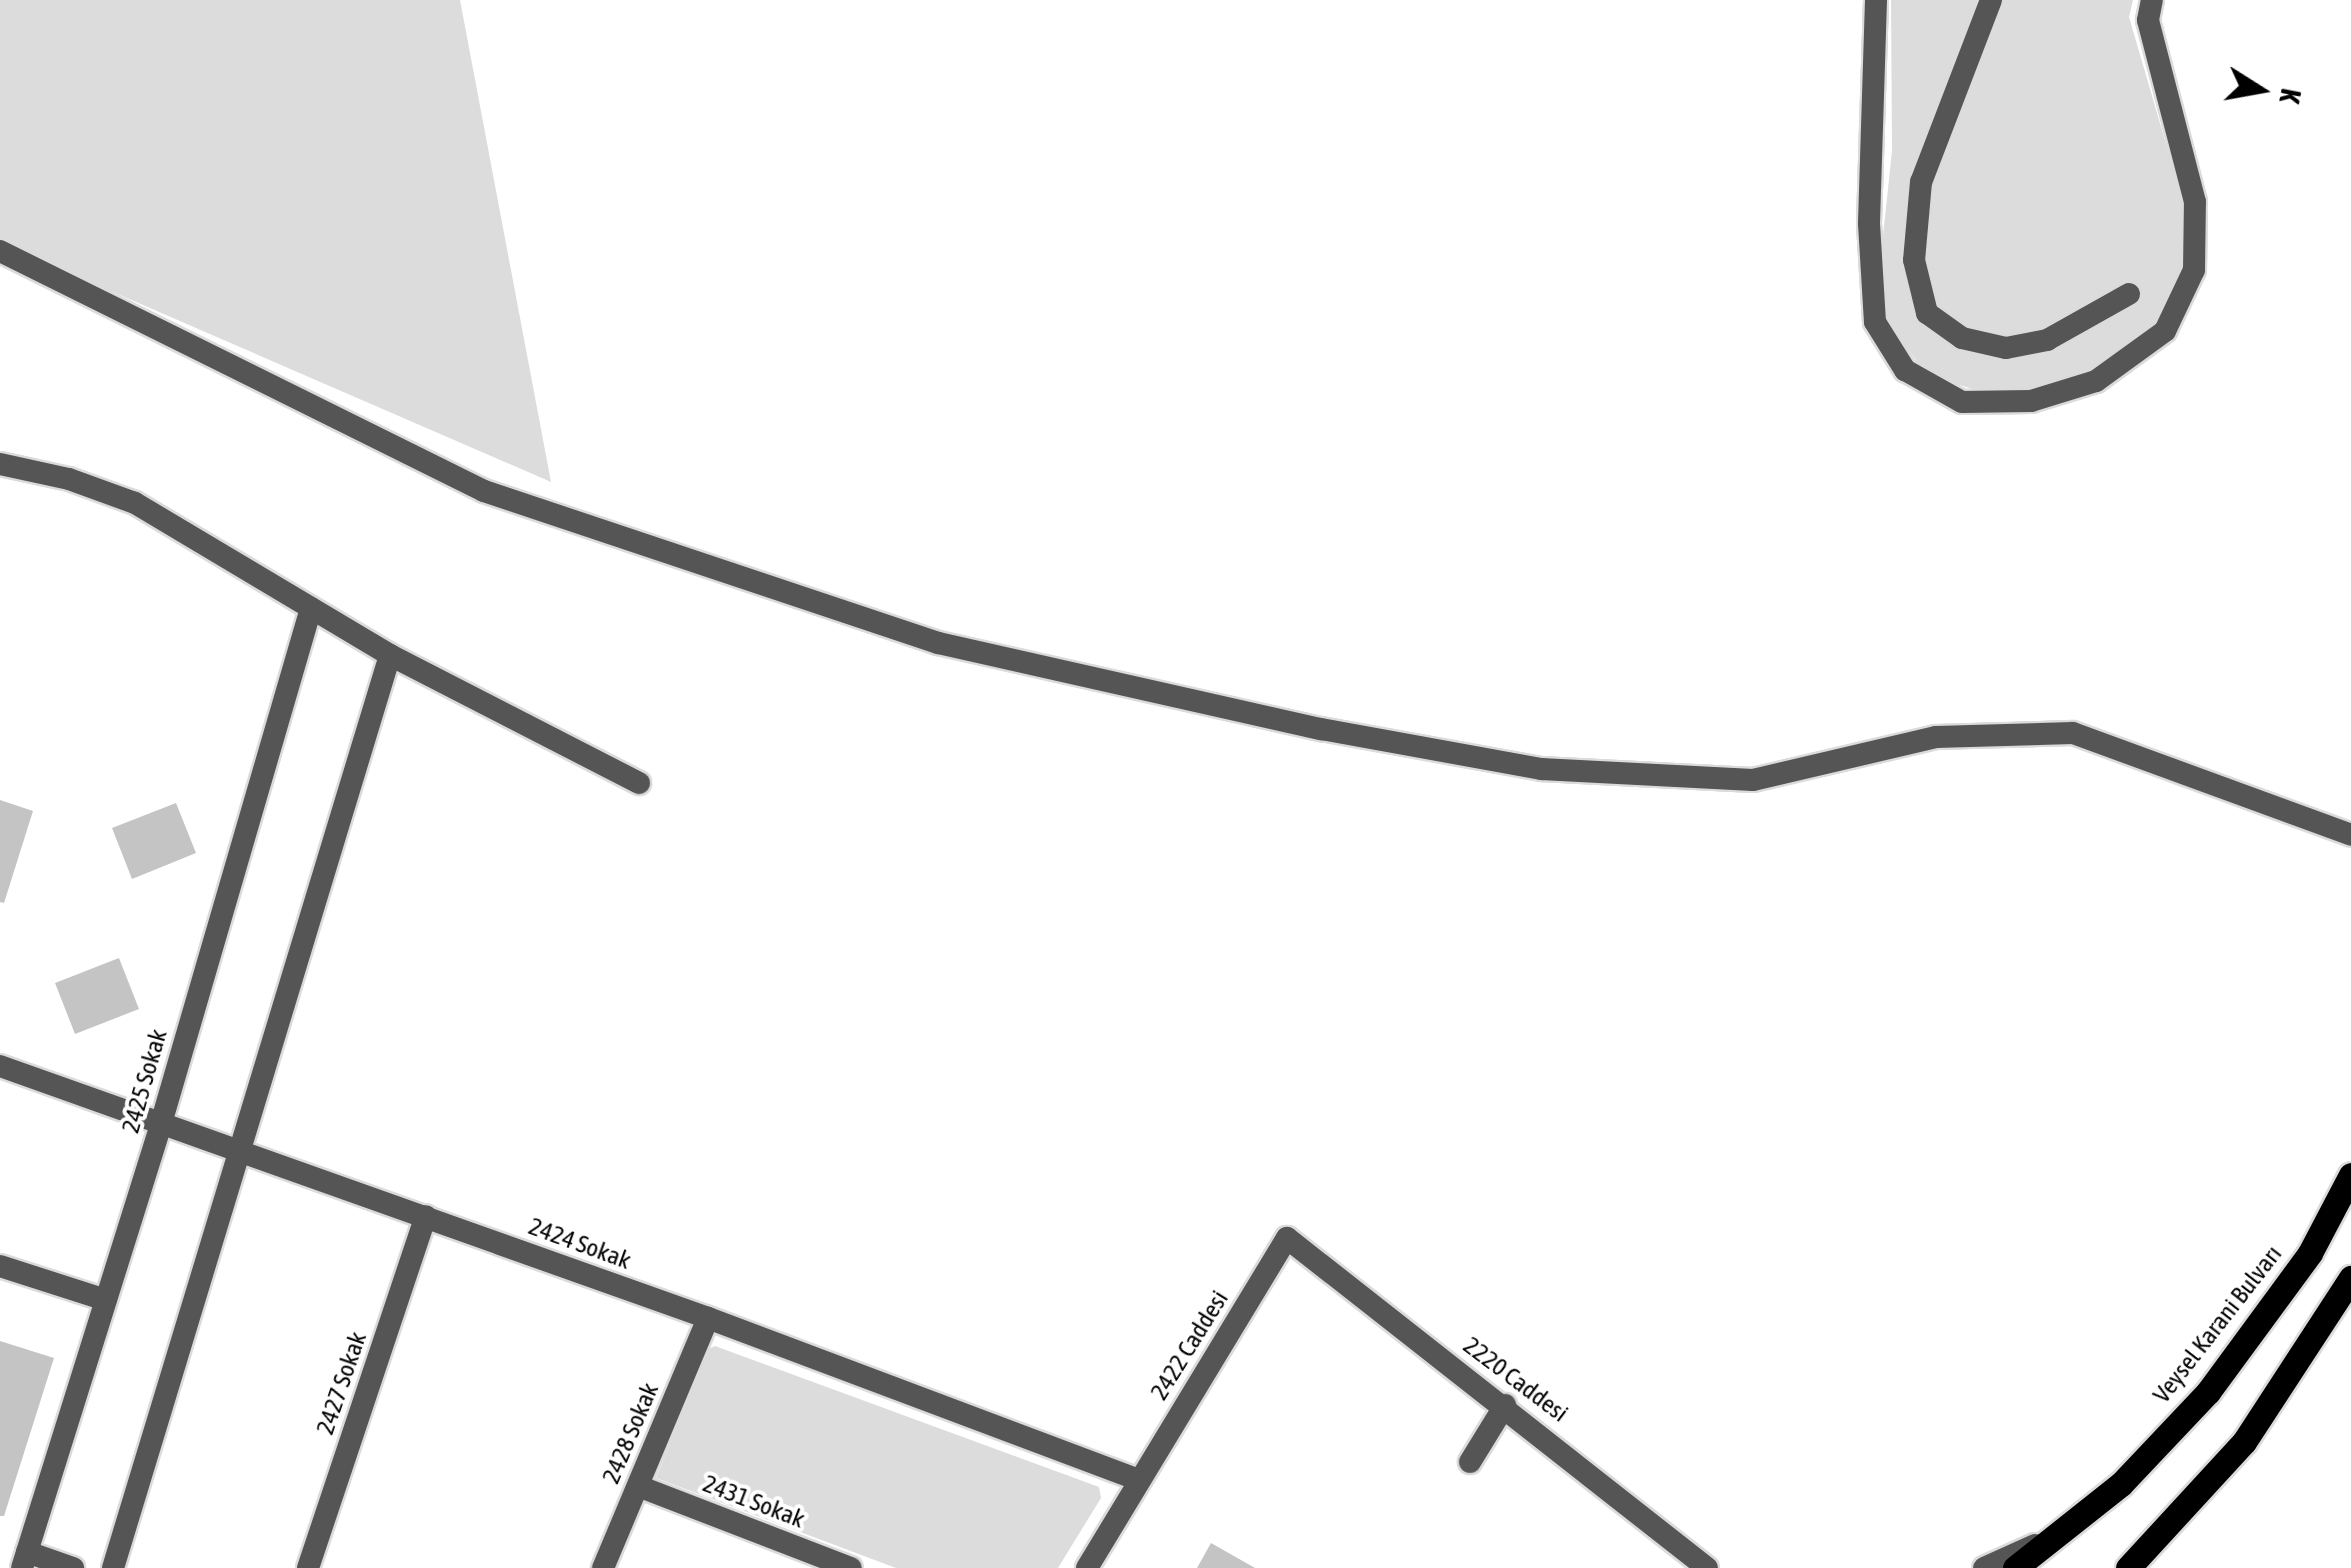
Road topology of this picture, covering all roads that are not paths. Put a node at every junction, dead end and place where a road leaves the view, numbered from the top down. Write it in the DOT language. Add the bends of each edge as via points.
graph roads {
  1 [pos="1876,0"];
  2 [pos="1991,0"];
  3 [pos="2152,0"];
  4 [pos="4,248"];
  5 [pos="2129,294"];
  6 [pos="0,464"];
  7 [pos="311,608"];
  8 [pos="390,655"];
  9 [pos="639,783"];
  10 [pos="2351,835"];
  11 [pos="0,1066"];
  12 [pos="162,1120"];
  13 [pos="243,1149"];
  14 [pos="2351,1175"];
  15 [pos="426,1216"];
  16 [pos="1287,1238"];
  17 [pos="0,1266"];
  18 [pos="2351,1278"];
  19 [pos="106,1300"];
  20 [pos="708,1318"];
  21 [pos="1505,1406"];
  22 [pos="1470,1462"];
  23 [pos="1138,1480"];
  24 [pos="638,1486"];
  25 [pos="2052,1537"];
  26 [pos="24,1560"];
  27 [pos="1704,1567"];
  28 [pos="73,1568"];
  29 [pos="114,1568"];
  30 [pos="308,1568"];
  31 [pos="603,1568"];
  32 [pos="851,1568"];
  33 [pos="1087,1568"];
  34 [pos="1984,1568"];
  35 [pos="2015,1568"];
  36 [pos="2128,1568"];
  1 -- 3 [label="street" via="1869,224 1875,322 1905,370 1962,402 2031,401 2096,381 2165,331 2194,270 2194,202 2148,20"];
  2 -- 5 [label="street" via="1921,182 1914,260 1927,313 1962,338 2006,348 2048,340"];
  4 -- 10 [label="street" via="484,491 938,644 1321,729 1541,769 1753,780 1936,738 2073,733"];
  6 -- 7 [label="street" via="69,478 135,503"];
  7 -- 8 [label="street"];
  7 -- 12 [label="street, 2425 Sokak"];
  8 -- 9 [label="street"];
  8 -- 13 [label="street"];
  11 -- 12 [label="street, 2424 Sokak"];
  12 -- 13 [label="street, 2424 Sokak"];
  12 -- 19 [label="street, 2425 Sokak"];
  13 -- 15 [label="street, 2424 Sokak"];
  13 -- 29 [label="street"];
  14 -- 25 [label="main road, Veysel Karani Bulvarı" via="2310,1253 2208,1392 2121,1484"];
  15 -- 20 [label="street, 2424 Sokak"];
  15 -- 30 [label="street, 2427 Sokak"];
  16 -- 21 [label="street, 2220 Caddesi"];
  16 -- 23 [label="street, 2422 Caddesi"];
  17 -- 19 [label="street"];
  18 -- 36 [label="main road" via="2244,1442"];
  19 -- 26 [label="street, 2425 Sokak"];
  20 -- 23 [label="street, 2424 Sokak"];
  20 -- 24 [label="street, 2428 Sokak"];
  21 -- 22 [label="street"];
  21 -- 27 [label="street, 2220 Caddesi"];
  23 -- 33 [label="street, 2422 Caddesi"];
  24 -- 31 [label="street, 2428 Sokak"];
  24 -- 32 [label="street, 2431 Sokak"];
  25 -- 34 [label="street"];
  25 -- 35 [label="main road, Veysel Karani Bulvarı"];
  26 -- 28 [label="street"];
}
